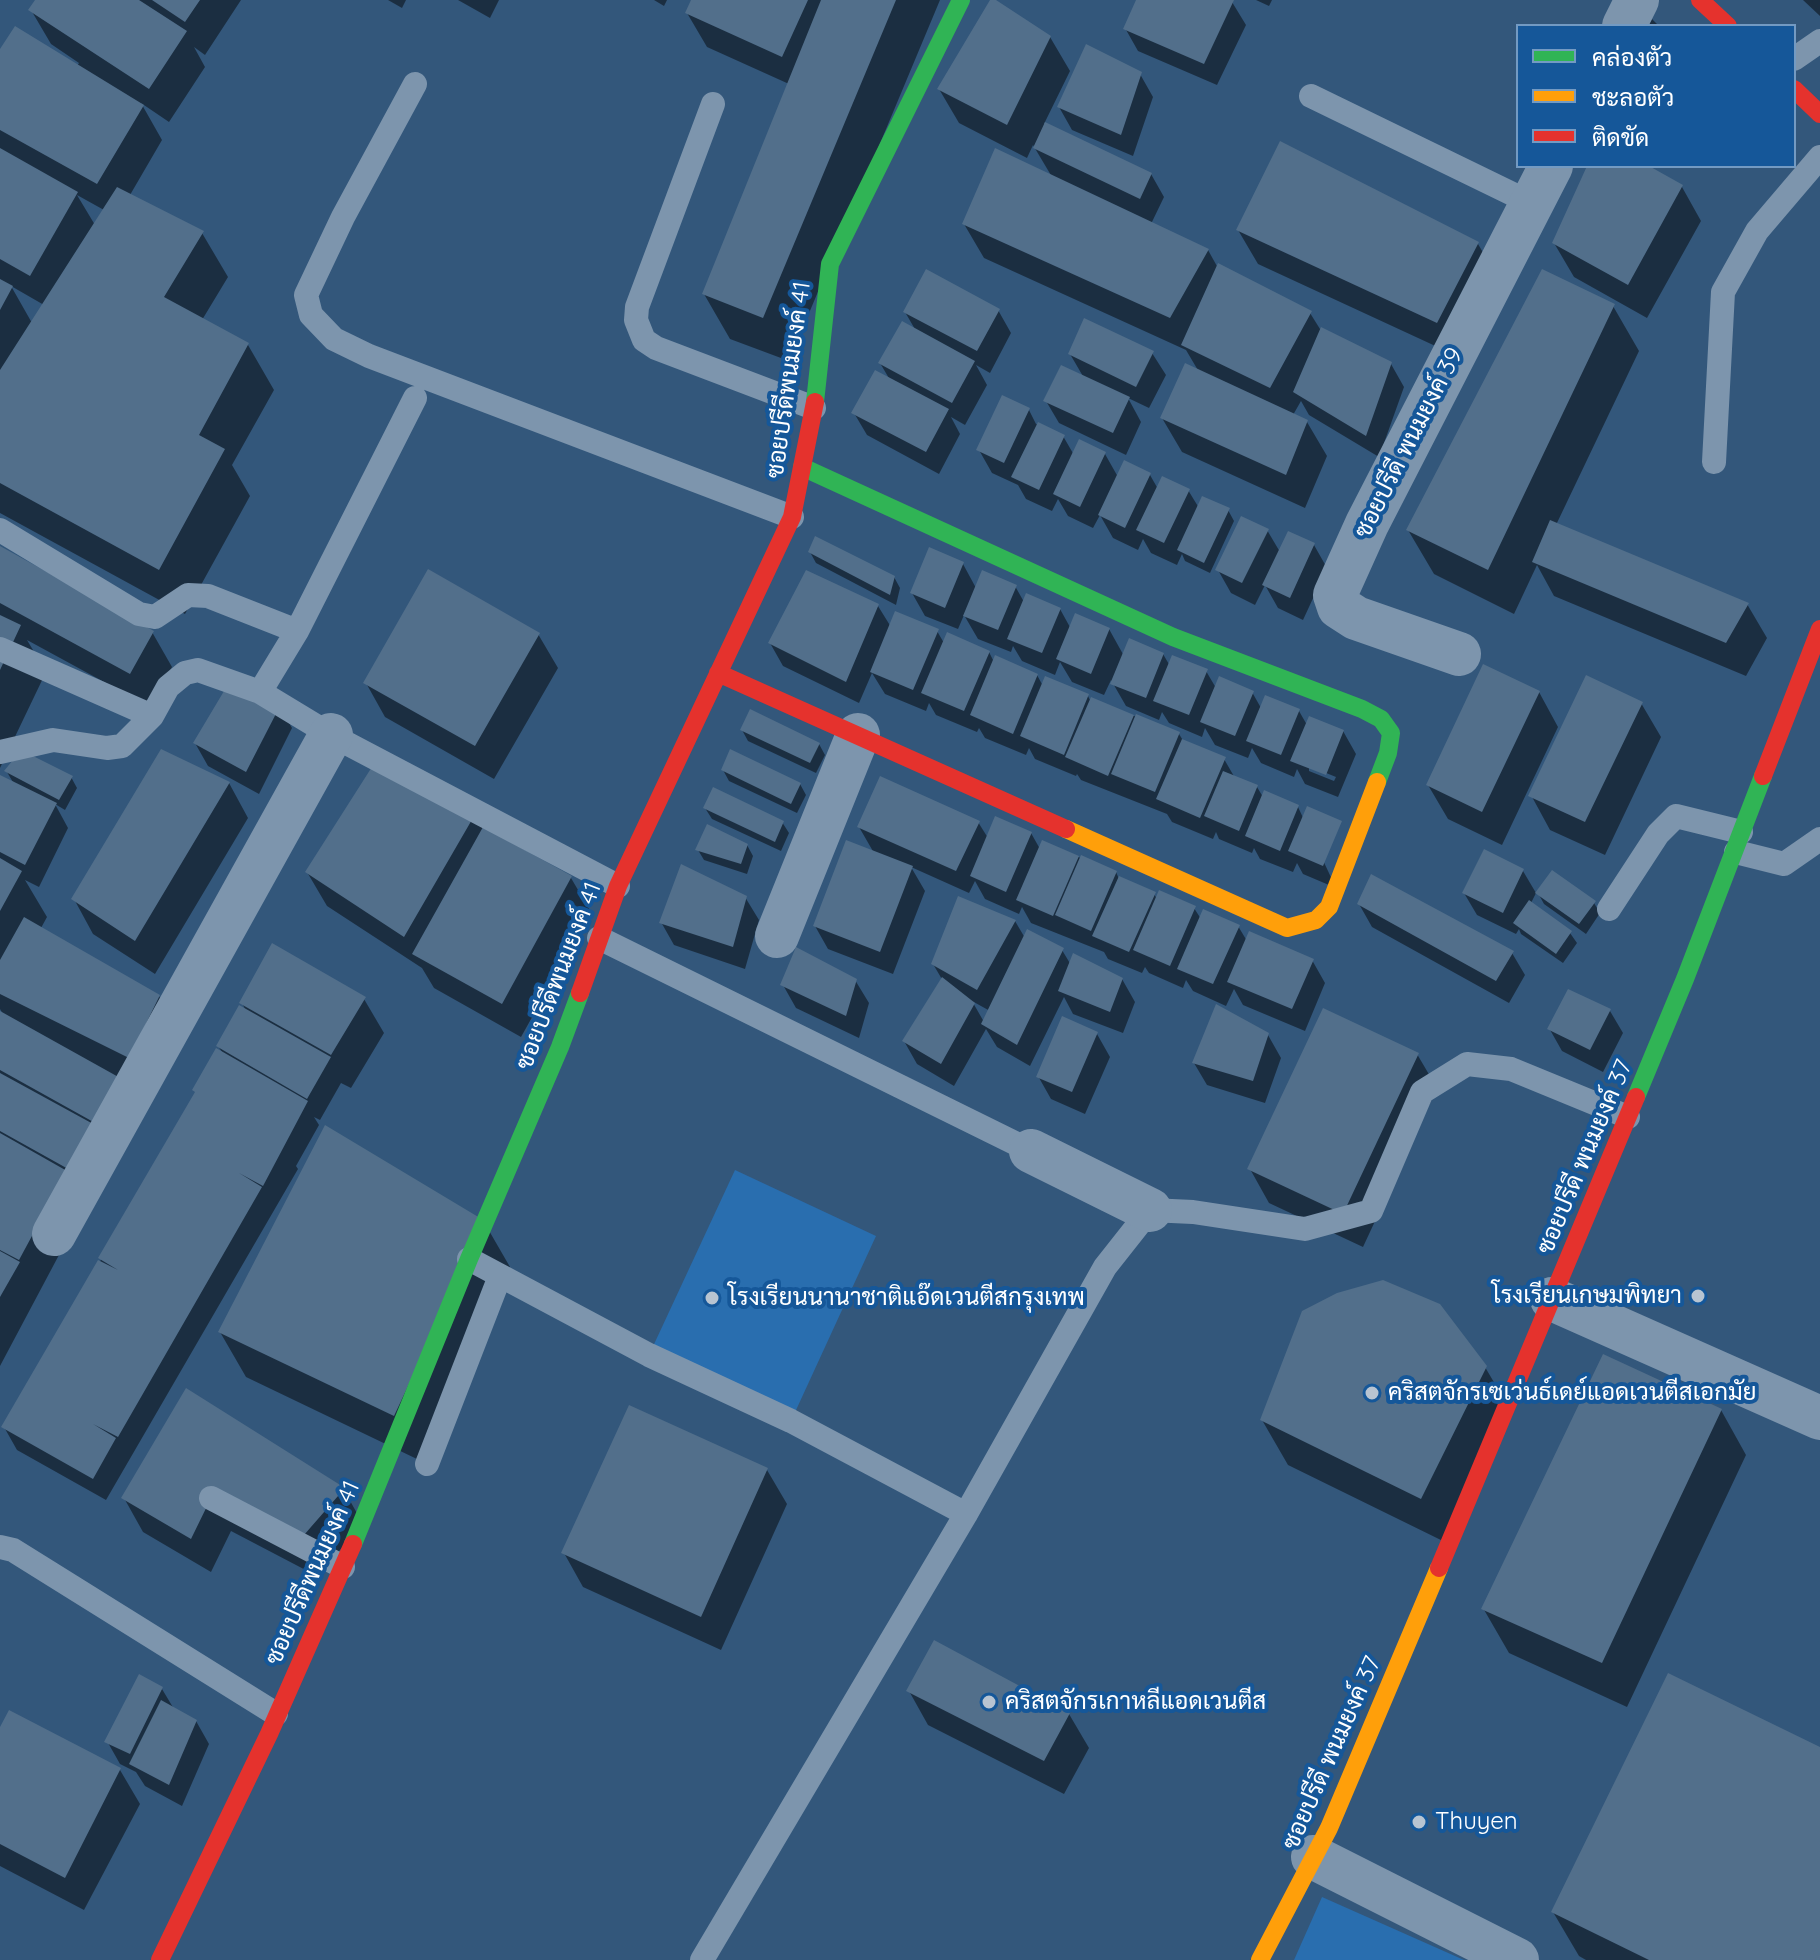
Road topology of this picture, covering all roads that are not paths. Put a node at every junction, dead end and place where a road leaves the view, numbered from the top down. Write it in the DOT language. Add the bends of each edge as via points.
graph roads {
  1 [pos="961,0"];
  2 [pos="1637,0"];
  3 [pos="1700,0"];
  4 [pos="1625,24"];
  5 [pos="1726,24"];
  6 [pos="1820,41"];
  7 [pos="1796,58"];
  8 [pos="415,84"];
  9 [pos="1796,91"];
  10 [pos="1311,96"];
  11 [pos="713,104"];
  12 [pos="1819,111"];
  13 [pos="1820,157"];
  14 [pos="1541,185"];
  15 [pos="415,398"];
  16 [pos="814,408"];
  17 [pos="1714,462"];
  18 [pos="802,467"];
  19 [pos="792,517"];
  20 [pos="0,530"];
  21 [pos="1820,629"];
  22 [pos="297,631"];
  23 [pos="0,649"];
  24 [pos="1459,654"];
  25 [pos="718,673"];
  26 [pos="260,692"];
  27 [pos="152,716"];
  28 [pos="331,735"];
  29 [pos="858,735"];
  30 [pos="0,752"];
  31 [pos="1820,839"];
  32 [pos="1738,842"];
  33 [pos="618,886"];
  34 [pos="1609,909"];
  35 [pos="777,936"];
  36 [pos="599,938"];
  37 [pos="1628,1117"];
  38 [pos="1031,1151"];
  39 [pos="1150,1210"];
  40 [pos="54,1234"];
  41 [pos="469,1259"];
  42 [pos="500,1276"];
  43 [pos="1552,1299"];
  44 [pos="1820,1418"];
  45 [pos="427,1464"];
  46 [pos="211,1498"];
  47 [pos="966,1514"];
  48 [pos="0,1547"];
  49 [pos="343,1567"];
  50 [pos="276,1714"];
  51 [pos="1313,1857"];
  52 [pos="160,1960"];
  53 [pos="702,1960"];
  54 [pos="1260,1960"];
  55 [pos="1517,1960"];
  1 -- 16 [label="street, ซอยปรีดีพนมยงค์ 41" via="830,264"];
  2 -- 4 [label="street"];
  3 -- 5 [label="street"];
  6 -- 7 [label="lane"];
  8 -- 19 [label="lane" via="306,295 311,315 334,339 369,356"];
  9 -- 12 [label="street"];
  10 -- 14 [label="lane"];
  11 -- 16 [label="lane" via="636,320 644,340 656,348"];
  13 -- 17 [label="lane" via="1757,231 1723,292"];
  14 -- 24 [label="street, ซอยปรีดี พนมยงค์ 39" via="1335,595 1339,607 1356,618"];
  15 -- 22 [label="lane"];
  16 -- 18 [label="street, ซอยปรีดีพนมยงค์ 41"];
  18 -- 19 [label="street, ซอยปรีดีพนมยงค์ 41"];
  18 -- 29 [label="street" via="1173,637 1362,709 1381,719 1391,733 1329,907 1316,920 1287,928"];
  19 -- 25 [label="street, ซอยปรีดีพนมยงค์ 41"];
  20 -- 22 [label="lane" via="139,614 155,617 188,595 208,596"];
  21 -- 32 [label="street, ซอยปรีดี พนมยงค์ 37"];
  22 -- 26 [label="lane"];
  23 -- 27 [label="lane"];
  25 -- 29 [label="street"];
  25 -- 33 [label="street, ซอยปรีดีพนมยงค์ 41"];
  26 -- 27 [label="lane" via="198,670 168,687"];
  26 -- 28 [label="lane"];
  27 -- 30 [label="lane" via="122,746 53,740"];
  28 -- 33 [label="lane"];
  28 -- 40 [label="street"];
  29 -- 35 [label="street"];
  31 -- 32 [label="lane" via="1784,864"];
  32 -- 34 [label="lane" via="1676,816 1658,834"];
  32 -- 37 [label="street, ซอยปรีดี พนมยงค์ 37"];
  33 -- 36 [label="street, ซอยปรีดีพนมยงค์ 41"];
  36 -- 38 [label="lane"];
  36 -- 41 [label="street, ซอยปรีดีพนมยงค์ 41" via="560,1047"];
  37 -- 39 [label="lane" via="1511,1069 1467,1064 1422,1092 1371,1211 1305,1229"];
  37 -- 43 [label="street, ซอยปรีดี พนมยงค์ 37"];
  38 -- 39 [label="street"];
  39 -- 47 [label="lane" via="1105,1267"];
  41 -- 42 [label="lane"];
  41 -- 49 [label="street, ซอยปรีดีพนมยงค์ 41"];
  42 -- 45 [label="lane"];
  42 -- 47 [label="lane"];
  43 -- 44 [label="street"];
  43 -- 51 [label="street, ซอยปรีดี พนมยงค์ 37"];
  46 -- 49 [label="lane"];
  47 -- 53 [label="lane"];
  48 -- 50 [label="lane" via="13,1550"];
  49 -- 50 [label="street, ซอยปรีดีพนมยงค์ 41"];
  50 -- 52 [label="street, ซอยปรีดีพนมยงค์ 41"];
  51 -- 54 [label="street, ซอยปรีดี พนมยงค์ 37"];
  51 -- 55 [label="street"];
}
